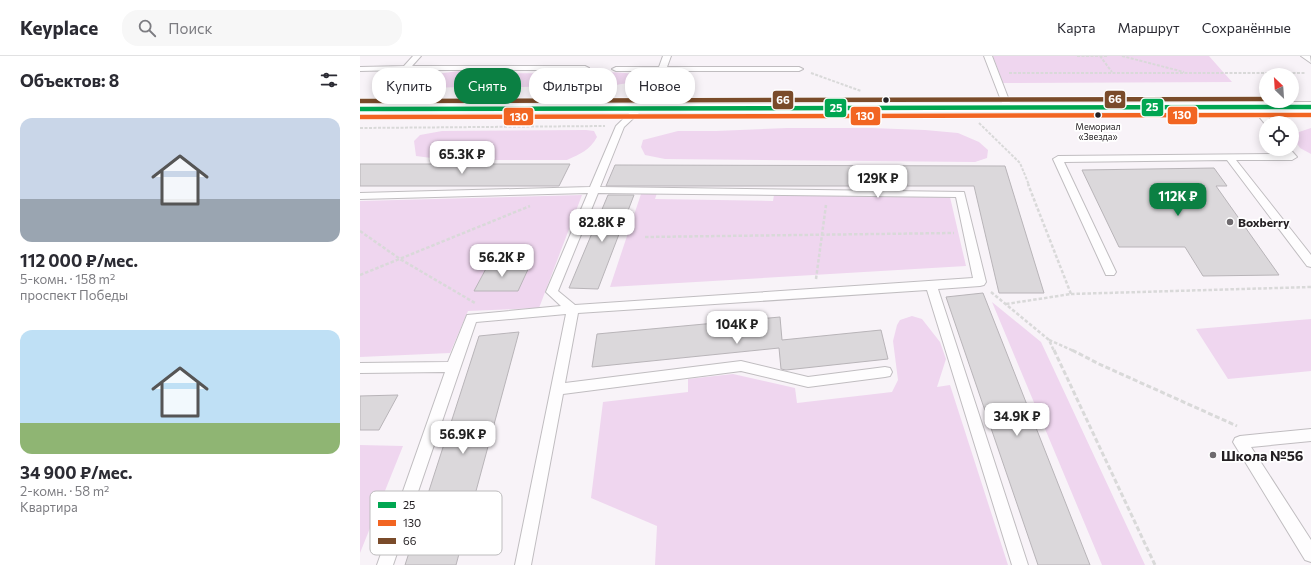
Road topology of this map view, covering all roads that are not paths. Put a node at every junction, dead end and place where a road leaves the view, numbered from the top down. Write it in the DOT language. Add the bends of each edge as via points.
graph roads {
  1 [pos="417,56"];
  2 [pos="667,56"];
  3 [pos="988,56"];
  4 [pos="1305,56"];
  5 [pos="1311,61"];
  6 [pos="406,68"];
  7 [pos="446,68"];
  8 [pos="529,68"];
  9 [pos="661,68"];
  10 [pos="360,69"];
  11 [pos="372,69"];
  12 [pos="695,69"];
  13 [pos="799,69"];
  14 [pos="384,104"];
  15 [pos="643,104"];
  16 [pos="1311,107"];
  17 [pos="1008,108"];
  18 [pos="1256,108"];
  19 [pos="360,109"];
  20 [pos="379,109"];
  21 [pos="637,110"];
  22 [pos="1263,116"];
  23 [pos="1291,156"];
  24 [pos="1229,157"];
  25 [pos="592,190"];
  26 [pos="360,196"];
  27 [pos="1311,263"];
  28 [pos="1110,272"];
  29 [pos="931,285"];
  30 [pos="573,309"];
  31 [pos="453,367"];
  32 [pos="360,368"];
  33 [pos="885,372"];
  34 [pos="557,389"];
  35 [pos="1311,435"];
  36 [pos="410,491"];
  37 [pos="1311,554"];
  38 [pos="388,555"];
  39 [pos="385,565"];
  40 [pos="522,565"];
  41 [pos="1020,565"];
  1 -- 6 [label="lane"];
  2 -- 9 [label="lane"];
  3 -- 17 [label="lane"];
  4 -- 5 [label="lane"];
  7 -- 8 [label="lane"];
  10 -- 11 [label="lane"];
  12 -- 13 [label="lane"];
  14 -- 20 [label="lane"];
  15 -- 21 [label="lane"];
  16 -- 18 [label="main road"];
  17 -- 18 [label="main road"];
  17 -- 21 [label="main road"];
  18 -- 22 [label="lane"];
  19 -- 20 [label="main road"];
  20 -- 21 [label="main road"];
  21 -- 25 [label="lane" via="620,126"];
  23 -- 24 [label="lane"];
  24 -- 27 [label="lane"];
  24 -- 28 [label="lane" via="1058,159"];
  25 -- 26 [label="lane"];
  25 -- 29 [label="lane" via="960,194 980,282"];
  25 -- 30 [label="lane" via="552,292"];
  29 -- 30 [label="lane"];
  29 -- 41 [label="lane"];
  30 -- 31 [label="lane" via="471,318"];
  30 -- 34 [label="lane"];
  31 -- 32 [label="lane"];
  31 -- 36 [label="lane"];
  33 -- 34 [label="lane" via="808,382 741,366"];
  34 -- 40 [label="lane"];
  35 -- 37 [label="lane" via="1240,442"];
  38 -- 39 [label="lane"];
}
